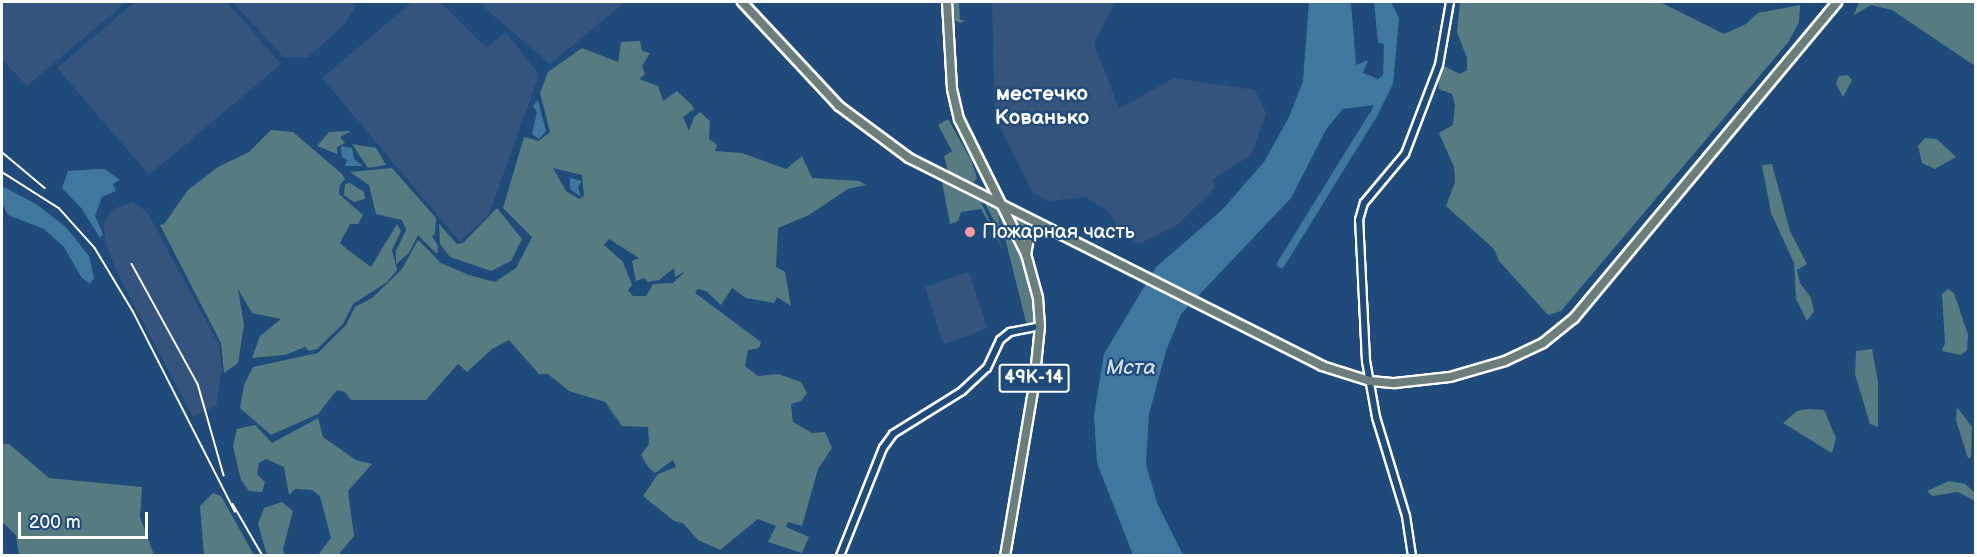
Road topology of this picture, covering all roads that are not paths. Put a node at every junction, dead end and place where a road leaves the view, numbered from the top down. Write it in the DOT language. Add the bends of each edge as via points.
graph roads {
  1 [pos="742,2"];
  2 [pos="946,2"];
  3 [pos="1450,2"];
  4 [pos="1837,2"];
  5 [pos="1002,205"];
  6 [pos="1048,229"];
  7 [pos="1026,254"];
  8 [pos="1040,326"];
  9 [pos="1370,381"];
  10 [pos="840,555"];
  11 [pos="1005,555"];
  12 [pos="1412,555"];
  1 -- 5 [label="main road" via="859,122 909,158"];
  2 -- 5 [label="main road" via="952,89 959,119"];
  3 -- 9 [label="street" via="1439,65 1405,154 1364,203 1359,220"];
  4 -- 9 [label="main road" via="1574,318 1543,343 1505,361 1450,376 1395,383"];
  5 -- 6 [label="main road"];
  5 -- 7 [label="main road, 49К-14"];
  6 -- 7 [label="main road" via="1037,229 1029,238"];
  6 -- 9 [label="main road" via="1322,366"];
  7 -- 8 [label="main road, 49К-14" via="1038,298"];
  8 -- 10 [label="street" via="1010,332 1000,340 987,368 962,391 893,434 883,448"];
  8 -- 11 [label="main road, 49К-14"];
  9 -- 12 [label="street" via="1376,417 1406,516"];
}
